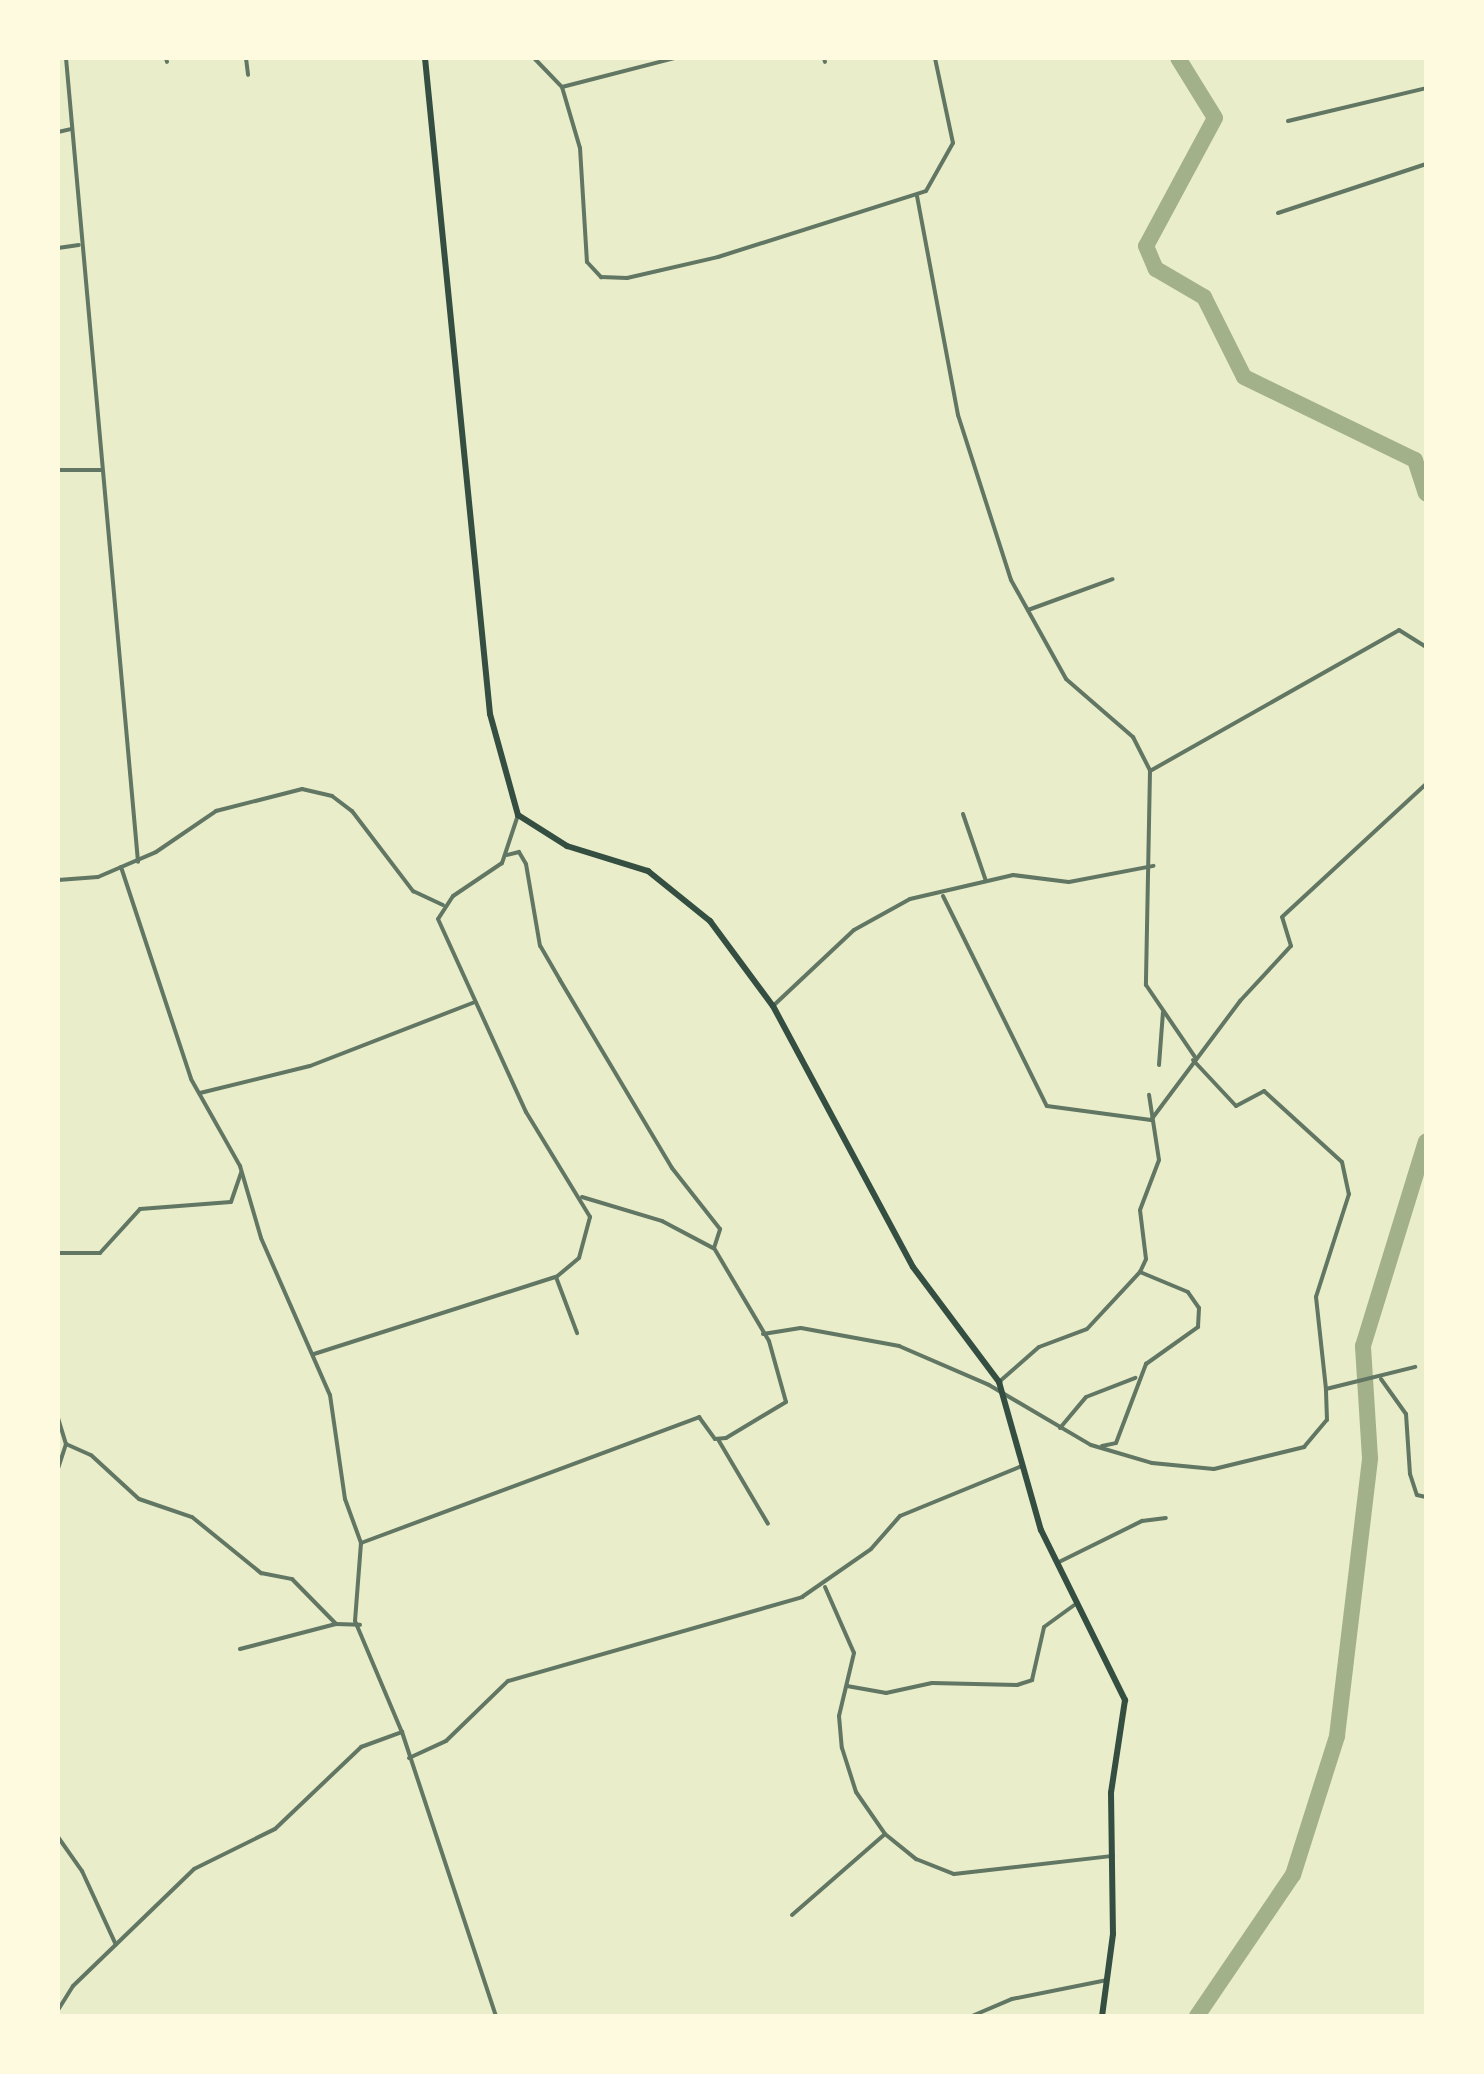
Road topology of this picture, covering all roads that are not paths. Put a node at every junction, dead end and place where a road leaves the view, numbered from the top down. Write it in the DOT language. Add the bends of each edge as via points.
graph roads {
  1 [pos="66,58"];
  2 [pos="246,58"];
  3 [pos="425,58"];
  4 [pos="534,58"];
  5 [pos="675,58"];
  6 [pos="935,58"];
  7 [pos="248,75"];
  8 [pos="562,87"];
  9 [pos="1426,88"];
  10 [pos="1288,121"];
  11 [pos="71,129"];
  12 [pos="58,132"];
  13 [pos="1426,164"];
  14 [pos="917,196"];
  15 [pos="1278,213"];
  16 [pos="80,245"];
  17 [pos="58,248"];
  18 [pos="58,470"];
  19 [pos="102,470"];
  20 [pos="1113,579"];
  21 [pos="1028,610"];
  22 [pos="1426,647"];
  23 [pos="1150,771"];
  24 [pos="1426,784"];
  25 [pos="963,814"];
  26 [pos="518,815"];
  27 [pos="507,855"];
  28 [pos="138,862"];
  29 [pos="1153,866"];
  30 [pos="121,867"];
  31 [pos="58,880"];
  32 [pos="986,881"];
  33 [pos="942,896"];
  34 [pos="443,905"];
  35 [pos="476,1002"];
  36 [pos="773,1006"];
  37 [pos="1163,1012"];
  38 [pos="1194,1059"];
  39 [pos="1159,1065"];
  40 [pos="200,1093"];
  41 [pos="1149,1095"];
  42 [pos="1151,1120"];
  43 [pos="242,1171"];
  44 [pos="582,1197"];
  45 [pos="714,1248"];
  46 [pos="58,1253"];
  47 [pos="1140,1272"];
  48 [pos="556,1277"];
  49 [pos="577,1333"];
  50 [pos="763,1334"];
  51 [pos="314,1354"];
  52 [pos="1415,1367"];
  53 [pos="1135,1378"];
  54 [pos="1381,1379"];
  55 [pos="999,1382"];
  56 [pos="1326,1389"];
  57 [pos="1004,1399"];
  58 [pos="58,1418"];
  59 [pos="1060,1428"];
  60 [pos="718,1440"];
  61 [pos="66,1444"];
  62 [pos="1098,1447"];
  63 [pos="1024,1465"];
  64 [pos="58,1469"];
  65 [pos="1426,1497"];
  66 [pos="1166,1518"];
  67 [pos="768,1524"];
  68 [pos="361,1543"];
  69 [pos="1055,1564"];
  70 [pos="825,1587"];
  71 [pos="1074,1605"];
  72 [pos="336,1624"];
  73 [pos="360,1625"];
  74 [pos="240,1649"];
  75 [pos="847,1686"];
  76 [pos="402,1732"];
  77 [pos="409,1758"];
  78 [pos="885,1834"];
  79 [pos="58,1837"];
  80 [pos="1115,1856"];
  81 [pos="792,1915"];
  82 [pos="116,1945"];
  83 [pos="1107,1980"];
  84 [pos="58,2010"];
  85 [pos="496,2016"];
  86 [pos="972,2016"];
  87 [pos="1102,2016"];
  1 -- 11 [label="street"];
  2 -- 7 [label="street"];
  3 -- 26 [label="main road" via="490,714"];
  4 -- 8 [label="street"];
  5 -- 8 [label="street"];
  6 -- 14 [label="street" via="953,143"];
  8 -- 14 [label="street" via="580,148 587,262 601,277 691,265"];
  9 -- 10 [label="street"];
  11 -- 12 [label="street"];
  11 -- 16 [label="street"];
  13 -- 15 [label="street"];
  14 -- 21 [label="street" via="928,222 958,415 1011,580"];
  16 -- 17 [label="street"];
  16 -- 19 [label="street"];
  18 -- 19 [label="street"];
  19 -- 28 [label="street"];
  20 -- 21 [label="street"];
  21 -- 23 [label="street" via="1066,679 1133,737"];
  22 -- 23 [label="street" via="1399,630"];
  23 -- 29 [label="street"];
  24 -- 38 [label="street" via="1282,917 1291,946"];
  25 -- 32 [label="street"];
  26 -- 27 [label="street"];
  26 -- 36 [label="main road" via="567,846 665,881 710,921"];
  27 -- 34 [label="street"];
  27 -- 45 [label="street" via="519,852 526,864 540,946 553,969 672,1168 720,1229"];
  28 -- 30 [label="street"];
  28 -- 34 [label="street" via="216,811 274,793 314,790 352,811 413,891"];
  29 -- 32 [label="street" via="1090,881 1013,875"];
  29 -- 37 [label="street" via="1145,978"];
  30 -- 31 [label="street"];
  30 -- 40 [label="street"];
  32 -- 33 [label="street"];
  33 -- 36 [label="street" via="910,899 870,919"];
  33 -- 42 [label="street" via="1047,1106"];
  34 -- 35 [label="street" via="440,928"];
  35 -- 40 [label="street" via="310,1066"];
  35 -- 44 [label="street" via="526,1112"];
  36 -- 55 [label="main road" via="913,1267"];
  37 -- 38 [label="street"];
  37 -- 39 [label="street"];
  38 -- 42 [label="street"];
  38 -- 56 [label="street" via="1236,1106 1264,1091 1342,1162 1349,1194 1316,1297"];
  40 -- 43 [label="street"];
  41 -- 42 [label="street"];
  42 -- 47 [label="street" via="1159,1160 1140,1210 1146,1259"];
  43 -- 46 [label="street" via="231,1202 140,1209 100,1253"];
  43 -- 51 [label="street" via="261,1238"];
  44 -- 45 [label="street" via="662,1221"];
  44 -- 48 [label="street" via="590,1217 579,1258"];
  45 -- 50 [label="street"];
  47 -- 53 [label="street" via="1175,1281 1195,1300 1200,1317 1189,1340"];
  47 -- 55 [label="street" via="1087,1329 1039,1347"];
  48 -- 49 [label="street"];
  48 -- 51 [label="street"];
  50 -- 57 [label="street" via="801,1328 899,1346"];
  50 -- 60 [label="street" via="786,1402 764,1421"];
  51 -- 68 [label="street" via="334,1412 345,1499"];
  52 -- 54 [label="street"];
  53 -- 59 [label="street" via="1086,1397"];
  53 -- 62 [label="street" via="1116,1443"];
  54 -- 56 [label="street"];
  54 -- 65 [label="street" via="1406,1414 1410,1474 1417,1495"];
  55 -- 57 [label="main road"];
  56 -- 62 [label="street" via="1327,1420 1304,1447 1240,1467 1152,1463"];
  57 -- 59 [label="street"];
  57 -- 63 [label="main road"];
  58 -- 61 [label="street"];
  59 -- 62 [label="street"];
  60 -- 67 [label="street"];
  60 -- 68 [label="street" via="699,1417"];
  61 -- 64 [label="street"];
  61 -- 72 [label="street" via="91,1455 139,1499 192,1517 261,1573 292,1579"];
  63 -- 69 [label="main road"];
  63 -- 70 [label="street" via="900,1516"];
  66 -- 69 [label="street" via="1142,1521"];
  68 -- 73 [label="street" via="353,1605"];
  69 -- 71 [label="main road"];
  70 -- 75 [label="street" via="853,1644"];
  70 -- 77 [label="street" via="717,1625 508,1681 446,1741"];
  71 -- 75 [label="street" via="1044,1627 1035,1673 1025,1683 932,1683 886,1693"];
  71 -- 80 [label="main road" via="1125,1700 1111,1793"];
  72 -- 73 [label="street"];
  72 -- 74 [label="street"];
  73 -- 76 [label="street"];
  75 -- 78 [label="street" via="839,1716 842,1748 856,1792"];
  76 -- 77 [label="street"];
  76 -- 82 [label="street" via="361,1747 275,1829 194,1869"];
  77 -- 85 [label="street"];
  78 -- 80 [label="street" via="916,1859 954,1874"];
  78 -- 81 [label="street"];
  79 -- 82 [label="street"];
  80 -- 83 [label="main road"];
  82 -- 84 [label="street"];
  83 -- 86 [label="street" via="1012,1999"];
  83 -- 87 [label="main road"];
}
